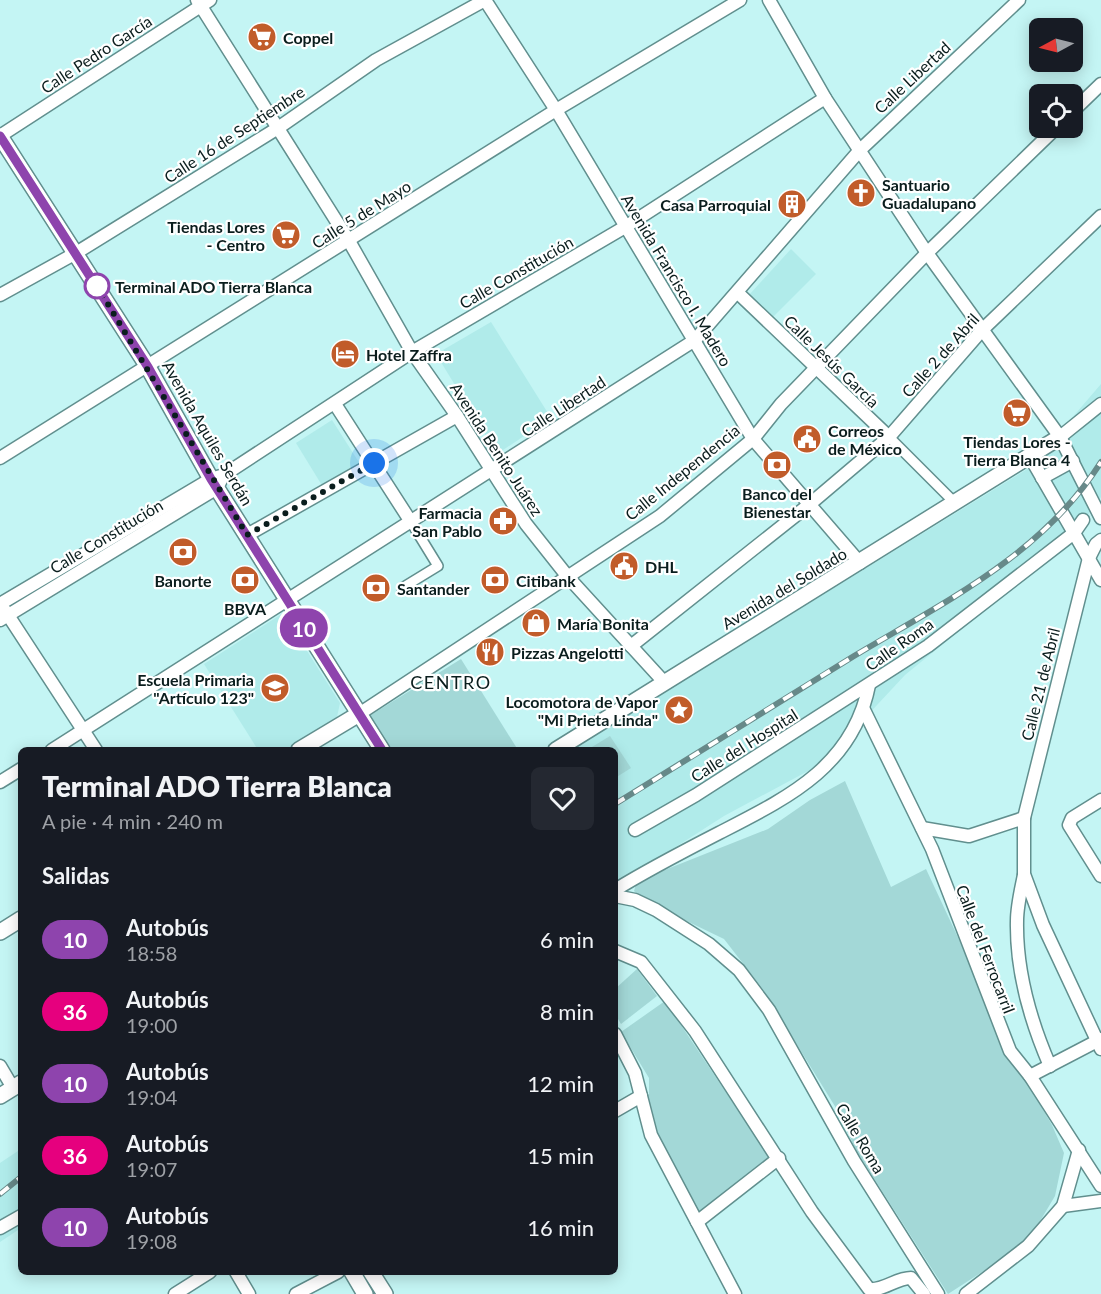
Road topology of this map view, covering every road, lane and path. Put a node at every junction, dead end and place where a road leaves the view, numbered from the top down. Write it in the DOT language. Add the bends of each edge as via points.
graph roads {
  1 [pos="485,0"];
  2 [pos="740,0"];
  3 [pos="769,0"];
  4 [pos="1019,0"];
  5 [pos="202,2"];
  6 [pos="1101,84"];
  7 [pos="825,98"];
  8 [pos="1083,101"];
  9 [pos="556,110"];
  10 [pos="278,129"];
  11 [pos="0,136"];
  12 [pos="1046,138"];
  13 [pos="860,150"];
  14 [pos="1101,216"];
  15 [pos="625,227"];
  16 [pos="349,241"];
  17 [pos="76,253"];
  18 [pos="927,253"];
  19 [pos="738,293"];
  20 [pos="0,295"];
  21 [pos="982,330"];
  22 [pos="695,340"];
  23 [pos="412,352"];
  24 [pos="148,367"];
  25 [pos="816,369"];
  26 [pos="335,404"];
  27 [pos="1101,404"];
  28 [pos="457,416"];
  29 [pos="1060,436"];
  30 [pos="889,437"];
  31 [pos="753,439"];
  32 [pos="1029,455"];
  33 [pos="0,458"];
  34 [pos="1072,462"];
  35 [pos="374,463"];
  36 [pos="493,471"];
  37 [pos="1042,478"];
  38 [pos="217,481"];
  39 [pos="955,503"];
  40 [pos="810,504"];
  41 [pos="1101,518"];
  42 [pos="1083,520"];
  43 [pos="411,522"];
  44 [pos="1074,533"];
  45 [pos="247,535"];
  46 [pos="1101,540"];
  47 [pos="860,563"];
  48 [pos="1094,563"];
  49 [pos="568,577"];
  50 [pos="1101,580"];
  51 [pos="402,588"];
  52 [pos="285,599"];
  53 [pos="0,604"];
  54 [pos="4,617"];
  55 [pos="631,646"];
  56 [pos="664,682"];
  57 [pos="869,685"];
  58 [pos="864,710"];
  59 [pos="359,714"];
  60 [pos="84,731"];
  61 [pos="57,747"];
  62 [pos="94,747"];
  63 [pos="304,747"];
  64 [pos="380,747"];
  65 [pos="561,747"];
  66 [pos="18,771"];
  67 [pos="0,782"];
  68 [pos="1101,800"];
  69 [pos="1024,819"];
  70 [pos="922,828"];
  71 [pos="635,830"];
  72 [pos="1024,874"];
  73 [pos="1101,876"];
  74 [pos="618,888"];
  75 [pos="618,897"];
  76 [pos="18,921"];
  77 [pos="0,932"];
  78 [pos="618,952"];
  79 [pos="618,1040"];
  80 [pos="1100,1044"];
  81 [pos="0,1066"];
  82 [pos="1050,1066"];
  83 [pos="1030,1076"];
  84 [pos="11,1089"];
  85 [pos="641,1096"];
  86 [pos="618,1109"];
  87 [pos="1079,1150"];
  88 [pos="779,1158"];
  89 [pos="1101,1186"];
  90 [pos="1101,1201"];
  91 [pos="1063,1206"];
  92 [pos="18,1218"];
  93 [pos="697,1222"];
  94 [pos="0,1228"];
  95 [pos="205,1275"];
  96 [pos="238,1275"];
  97 [pos="332,1275"];
  98 [pos="354,1275"];
  99 [pos="373,1275"];
  100 [pos="175,1294"];
  101 [pos="249,1294"];
  102 [pos="296,1294"];
  103 [pos="365,1294"];
  104 [pos="386,1294"];
  105 [pos="735,1294"];
  106 [pos="924,1294"];
  107 [pos="938,1294"];
  108 [pos="966,1294"];
  1 -- 9 [label="street, Avenida Francisco I. Madero"];
  1 -- 10 [label="street, Calle 16 de Septiembre" via="376,60"];
  2 -- 9 [label="street, Calle 5 de Mayo"];
  3 -- 7 [label="street"];
  4 -- 13 [label="street, Calle Libertad"];
  5 -- 10 [label="street, Avenida Benito Juárez"];
  5 -- 11 [label="street, Calle Pedro García"];
  6 -- 8 [label="street"];
  7 -- 13 [label="street"];
  7 -- 15 [label="street, Calle Constitución"];
  9 -- 15 [label="street, Avenida Francisco I. Madero"];
  9 -- 16 [label="street, Calle 5 de Mayo"];
  10 -- 16 [label="street, Avenida Benito Juárez"];
  10 -- 17 [label="street, Calle 16 de Septiembre"];
  11 -- 17 [label="street, Avenida Aquiles Serdán"];
  12 -- 18 [label="street, Calle Independencia"];
  13 -- 18 [label="street"];
  13 -- 19 [label="street, Calle Libertad"];
  14 -- 21 [label="street, Calle 2 de Abril"];
  15 -- 22 [label="street, Avenida Francisco I. Madero"];
  15 -- 23 [label="street, Calle Constitución"];
  16 -- 23 [label="street, Avenida Benito Juárez"];
  16 -- 24 [label="street, Calle 5 de Mayo"];
  17 -- 20 [label="street, Calle 16 de Septiembre"];
  17 -- 24 [label="street, Avenida Aquiles Serdán"];
  18 -- 21 [label="street"];
  18 -- 25 [label="street, Calle Independencia"];
  19 -- 22 [label="street, Calle Libertad"];
  19 -- 25 [label="street, Calle Jesús García"];
  21 -- 29 [label="street"];
  21 -- 30 [label="street, Calle 2 de Abril"];
  22 -- 31 [label="street, Avenida Francisco I. Madero"];
  22 -- 36 [label="street, Calle Libertad"];
  23 -- 26 [label="street, Calle Constitución"];
  23 -- 28 [label="street, Avenida Benito Juárez"];
  24 -- 33 [label="street, Calle 5 de Mayo"];
  24 -- 38 [label="street, Avenida Aquiles Serdán"];
  25 -- 30 [label="street, Calle Jesús García"];
  25 -- 31 [label="street, Calle Independencia"];
  26 -- 35 [label="street"];
  26 -- 38 [label="street, Calle Constitución"];
  27 -- 29 [label="street"];
  28 -- 35 [label="street"];
  28 -- 36 [label="street, Avenida Benito Juárez"];
  29 -- 32 [label="street, Avenida del Soldado"];
  29 -- 34 [label="street"];
  30 -- 39 [label="street, Calle Jesús García"];
  30 -- 40 [label="street, Calle 2 de Abril"];
  31 -- 40 [label="street, Avenida Francisco I. Madero"];
  31 -- 49 [label="street, Calle Independencia" via="660,516"];
  32 -- 37 [label="street"];
  32 -- 39 [label="street, Avenida del Soldado"];
  34 -- 37 [label="street"];
  34 -- 41 [label="street"];
  35 -- 43 [label="street"];
  35 -- 45 [label="street"];
  36 -- 43 [label="street, Calle Libertad"];
  36 -- 49 [label="street, Avenida Benito Juárez" via="526,524"];
  37 -- 44 [label="street"];
  38 -- 45 [label="street, Avenida Aquiles Serdán"];
  38 -- 53 [label="street, Calle Constitución"];
  38 -- 54 [label="street, Calle Constitución"];
  39 -- 47 [label="street, Avenida del Soldado"];
  40 -- 47 [label="street, Avenida Francisco I. Madero"];
  40 -- 55 [label="street, Calle 2 de Abril"];
  42 -- 44 [label="street, Calle Roma"];
  43 -- 51 [label="street" via="438,566"];
  43 -- 52 [label="street, Calle Libertad"];
  44 -- 48 [label="street"];
  44 -- 57 [label="street, Calle Roma" via="928,646"];
  45 -- 52 [label="street, Avenida Aquiles Serdán"];
  46 -- 48 [label="street, Calle 21 de Abril" via="1096,544"];
  47 -- 56 [label="street, Avenida del Soldado"];
  48 -- 50 [label="street"];
  48 -- 69 [label="street, Calle 21 de Abril"];
  49 -- 55 [label="street, Avenida Benito Juárez"];
  49 -- 59 [label="street, Calle Independencia"];
  52 -- 59 [label="street, Avenida Aquiles Serdán"];
  52 -- 60 [label="street, Calle Libertad"];
  53 -- 54 [label="street"];
  54 -- 60 [label="street"];
  55 -- 56 [label="street, Avenida Benito Juárez"];
  56 -- 65 [label="street, Avenida del Soldado"];
  57 -- 58 [label="street, Calle Roma"];
  57 -- 71 [label="street, Calle del Hospital"];
  58 -- 70 [label="street, Calle del Ferrocarril"];
  58 -- 74 [label="street, Calle Roma" via="850,736 821,772 785,800"];
  59 -- 63 [label="street, Calle Independencia"];
  59 -- 64 [label="street, Avenida Aquiles Serdán"];
  60 -- 61 [label="street, Calle Libertad"];
  60 -- 62 [label="street"];
  66 -- 67 [label="street"];
  68 -- 73 [label="street" via="1072,818 1069,825"];
  69 -- 70 [label="street" via="969,837"];
  69 -- 72 [label="street, Calle 21 de Abril"];
  70 -- 83 [label="street, Calle del Ferrocarril" via="998,1025 1010,1051"];
  72 -- 80 [label="street, Calle 21 de Abril" via="1043,925"];
  72 -- 82 [label="street" via="1017,920 1020,967 1033,1026"];
  75 -- 107 [label="street, Calle Roma" via="656,910 709,944 739,970 769,1010 854,1161"];
  76 -- 77 [label="street"];
  78 -- 88 [label="street" via="641,962 662,988"];
  79 -- 85 [label="street" via="635,1073"];
  80 -- 82 [label="street"];
  81 -- 84 [label="street"];
  82 -- 83 [label="street"];
  83 -- 87 [label="street, Calle del Ferrocarril"];
  85 -- 86 [label="street"];
  85 -- 93 [label="street" via="651,1135"];
  87 -- 89 [label="street, Calle del Ferrocarril"];
  87 -- 91 [label="street"];
  88 -- 93 [label="street"];
  88 -- 106 [label="street" via="812,1212 869,1289 911,1278"];
  90 -- 91 [label="street"];
  91 -- 108 [label="street" via="1028,1246"];
  92 -- 94 [label="street"];
  93 -- 105 [label="street"];
  95 -- 100 [label="street"];
  96 -- 101 [label="street"];
  97 -- 102 [label="street"];
  98 -- 103 [label="street"];
  99 -- 104 [label="street"];
}
